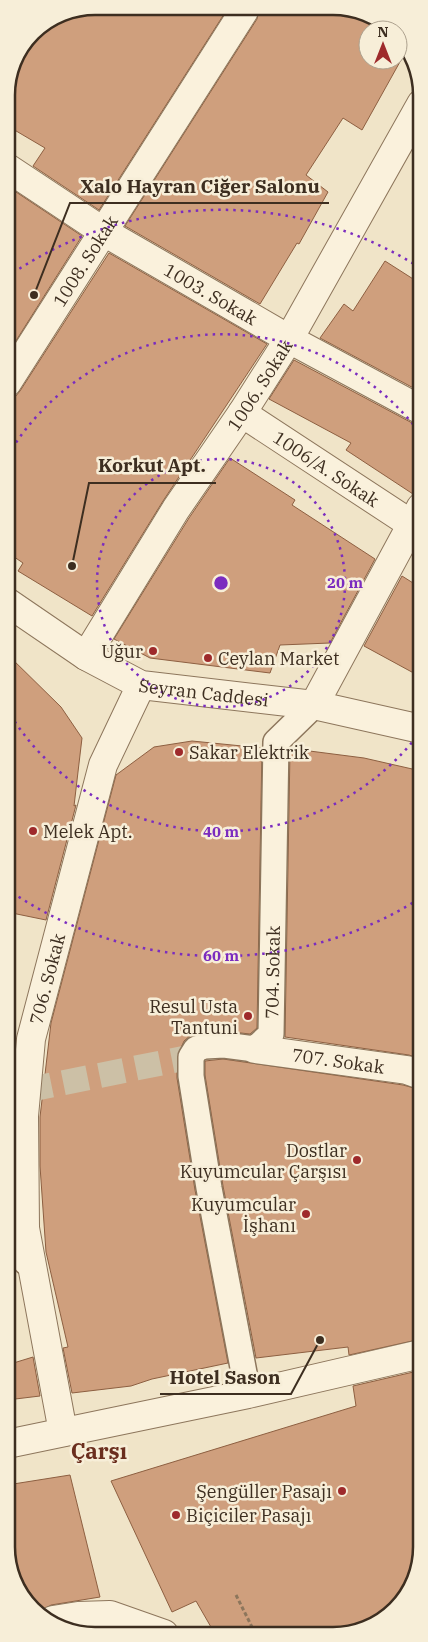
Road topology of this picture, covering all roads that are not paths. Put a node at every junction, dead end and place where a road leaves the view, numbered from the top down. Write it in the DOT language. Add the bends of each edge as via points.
graph roads {
  1 [pos="241,15"];
  2 [pos="413,118"];
  3 [pos="15,172"];
  4 [pos="104,232"];
  5 [pos="289,339"];
  6 [pos="15,367"];
  7 [pos="413,406"];
  8 [pos="242,413"];
  9 [pos="413,513"];
  10 [pos="413,521"];
  11 [pos="15,607"];
  12 [pos="86,656"];
  13 [pos="141,684"];
  14 [pos="314,705"];
  15 [pos="413,727"];
  16 [pos="255,1049"];
  17 [pos="413,1072"];
  18 [pos="15,1238"];
  19 [pos="35,1280"];
  20 [pos="413,1356"];
  21 [pos="248,1394"];
  22 [pos="63,1432"];
  23 [pos="15,1442"];
  24 [pos="60,1619"];
  25 [pos="144,1627"];
  1 -- 4 [label="street, 1008. Sokak"];
  2 -- 5 [label="street, 1006. Sokak"];
  3 -- 4 [label="street, 1003. Sokak"];
  4 -- 5 [label="street, 1003. Sokak"];
  4 -- 6 [label="street, 1008. Sokak"];
  5 -- 7 [label="street, 1003. Sokak"];
  5 -- 8 [label="street, 1006. Sokak"];
  8 -- 9 [label="street, 1006/A. Sokak"];
  8 -- 12 [label="street, 1006. Sokak" via="176,509"];
  10 -- 14 [label="street"];
  11 -- 12 [label="street, Seyran Caddesi"];
  12 -- 13 [label="street, Seyran Caddesi"];
  13 -- 14 [label="street, Seyran Caddesi"];
  13 -- 19 [label="street, 706. Sokak" via="103,765 31,1039 24,1116 25,1228"];
  14 -- 15 [label="street, Seyran Caddesi"];
  14 -- 16 [label="street, 704. Sokak" via="276,742 270,1034"];
  16 -- 17 [label="street, 707. Sokak"];
  16 -- 21 [label="street" via="205,1046 191,1057 191,1076 209,1188"];
  18 -- 19 [label="street"];
  19 -- 22 [label="street, 706. Sokak"];
  20 -- 21 [label="street"];
  21 -- 22 [label="street"];
  22 -- 23 [label="street"];
  24 -- 25 [label="street" via="110,1615"];
}
